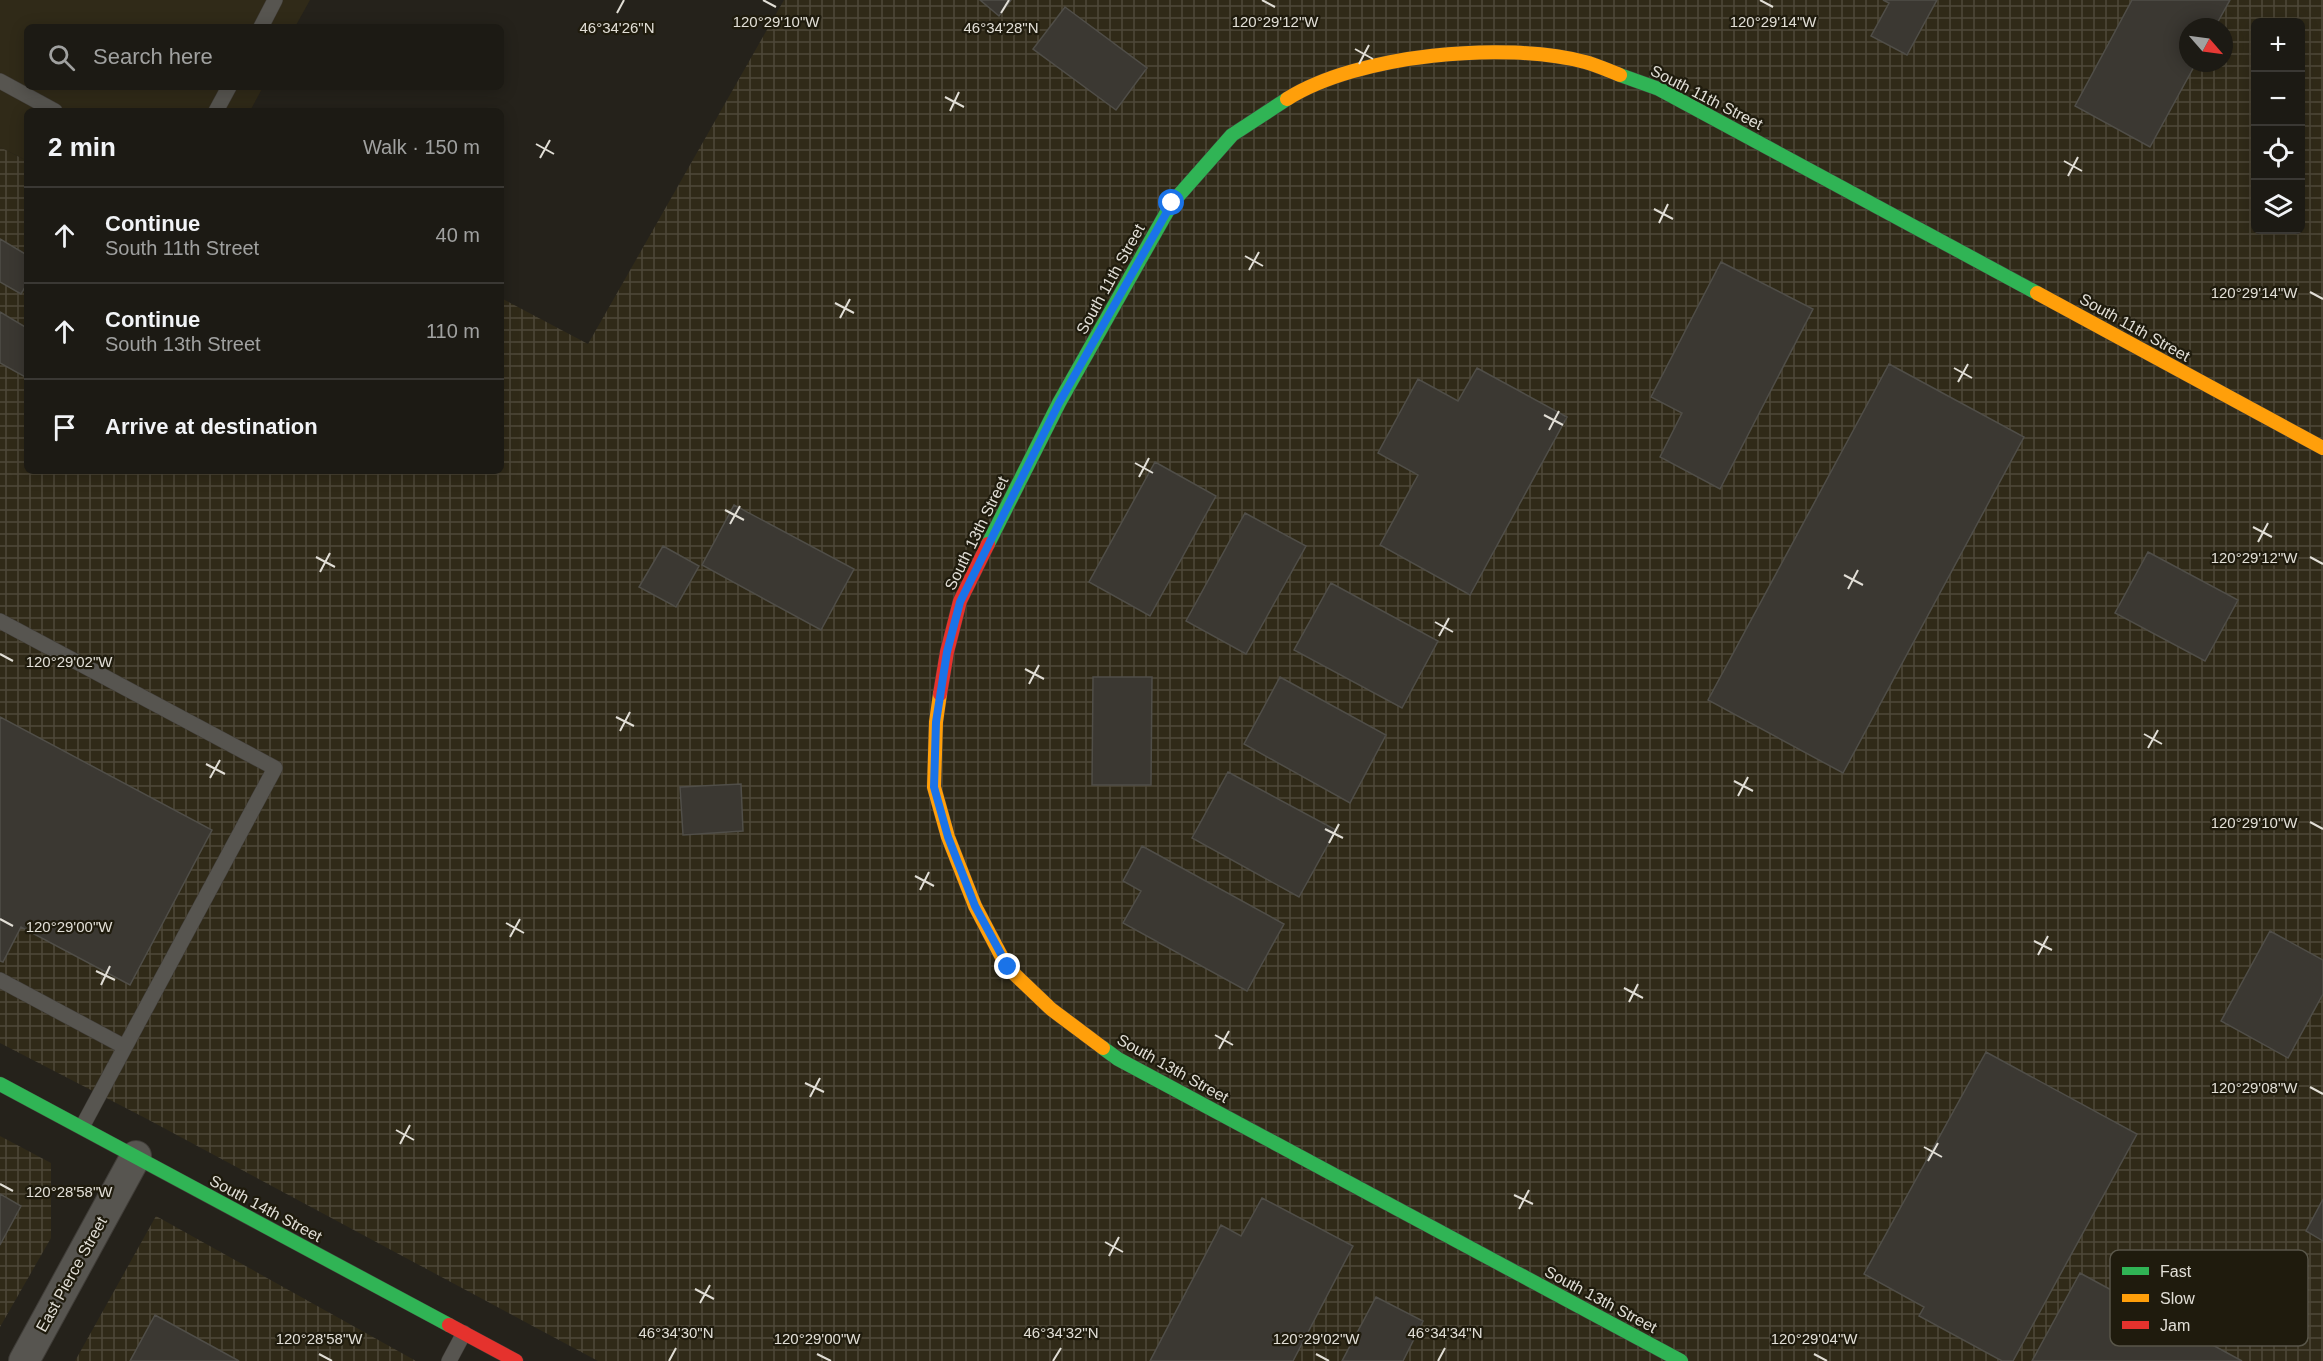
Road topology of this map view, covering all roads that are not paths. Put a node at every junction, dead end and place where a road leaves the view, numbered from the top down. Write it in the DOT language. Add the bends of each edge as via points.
graph roads {
  1 [pos="275,0"];
  2 [pos="263,24"];
  3 [pos="0,81"];
  4 [pos="227,90"];
  5 [pos="50,108"];
  6 [pos="218,108"];
  7 [pos="1059,403"];
  8 [pos="2323,448"];
  9 [pos="0,621"];
  10 [pos="0,980"];
  11 [pos="125,1047"];
  12 [pos="0,1084"];
  13 [pos="82,1127"];
  14 [pos="136,1156"];
  15 [pos="464,1333"];
  16 [pos="24,1361"];
  17 [pos="449,1361"];
  18 [pos="516,1361"];
  19 [pos="1681,1361"];
  1 -- 2 [label="lane"];
  3 -- 5 [label="lane"];
  4 -- 6 [label="lane"];
  7 -- 8 [label="street, South 11th Street" via="1172,203 1232,135 1305,88 1368,67 1429,56 1531,54 1585,62 1659,89"];
  7 -- 19 [label="street, South 13th Street" via="960,602 936,722 934,787 948,837 975,906 1008,967 1051,1009 1118,1059"];
  9 -- 11 [label="lane" via="275,768"];
  10 -- 11 [label="lane"];
  11 -- 13 [label="lane"];
  12 -- 13 [label="street, South 14th Street"];
  13 -- 14 [label="street, South 14th Street"];
  14 -- 15 [label="street, South 14th Street"];
  14 -- 16 [label="street, East Pierce Street"];
  15 -- 17 [label="lane"];
  15 -- 18 [label="street, South 14th Street"];
}
